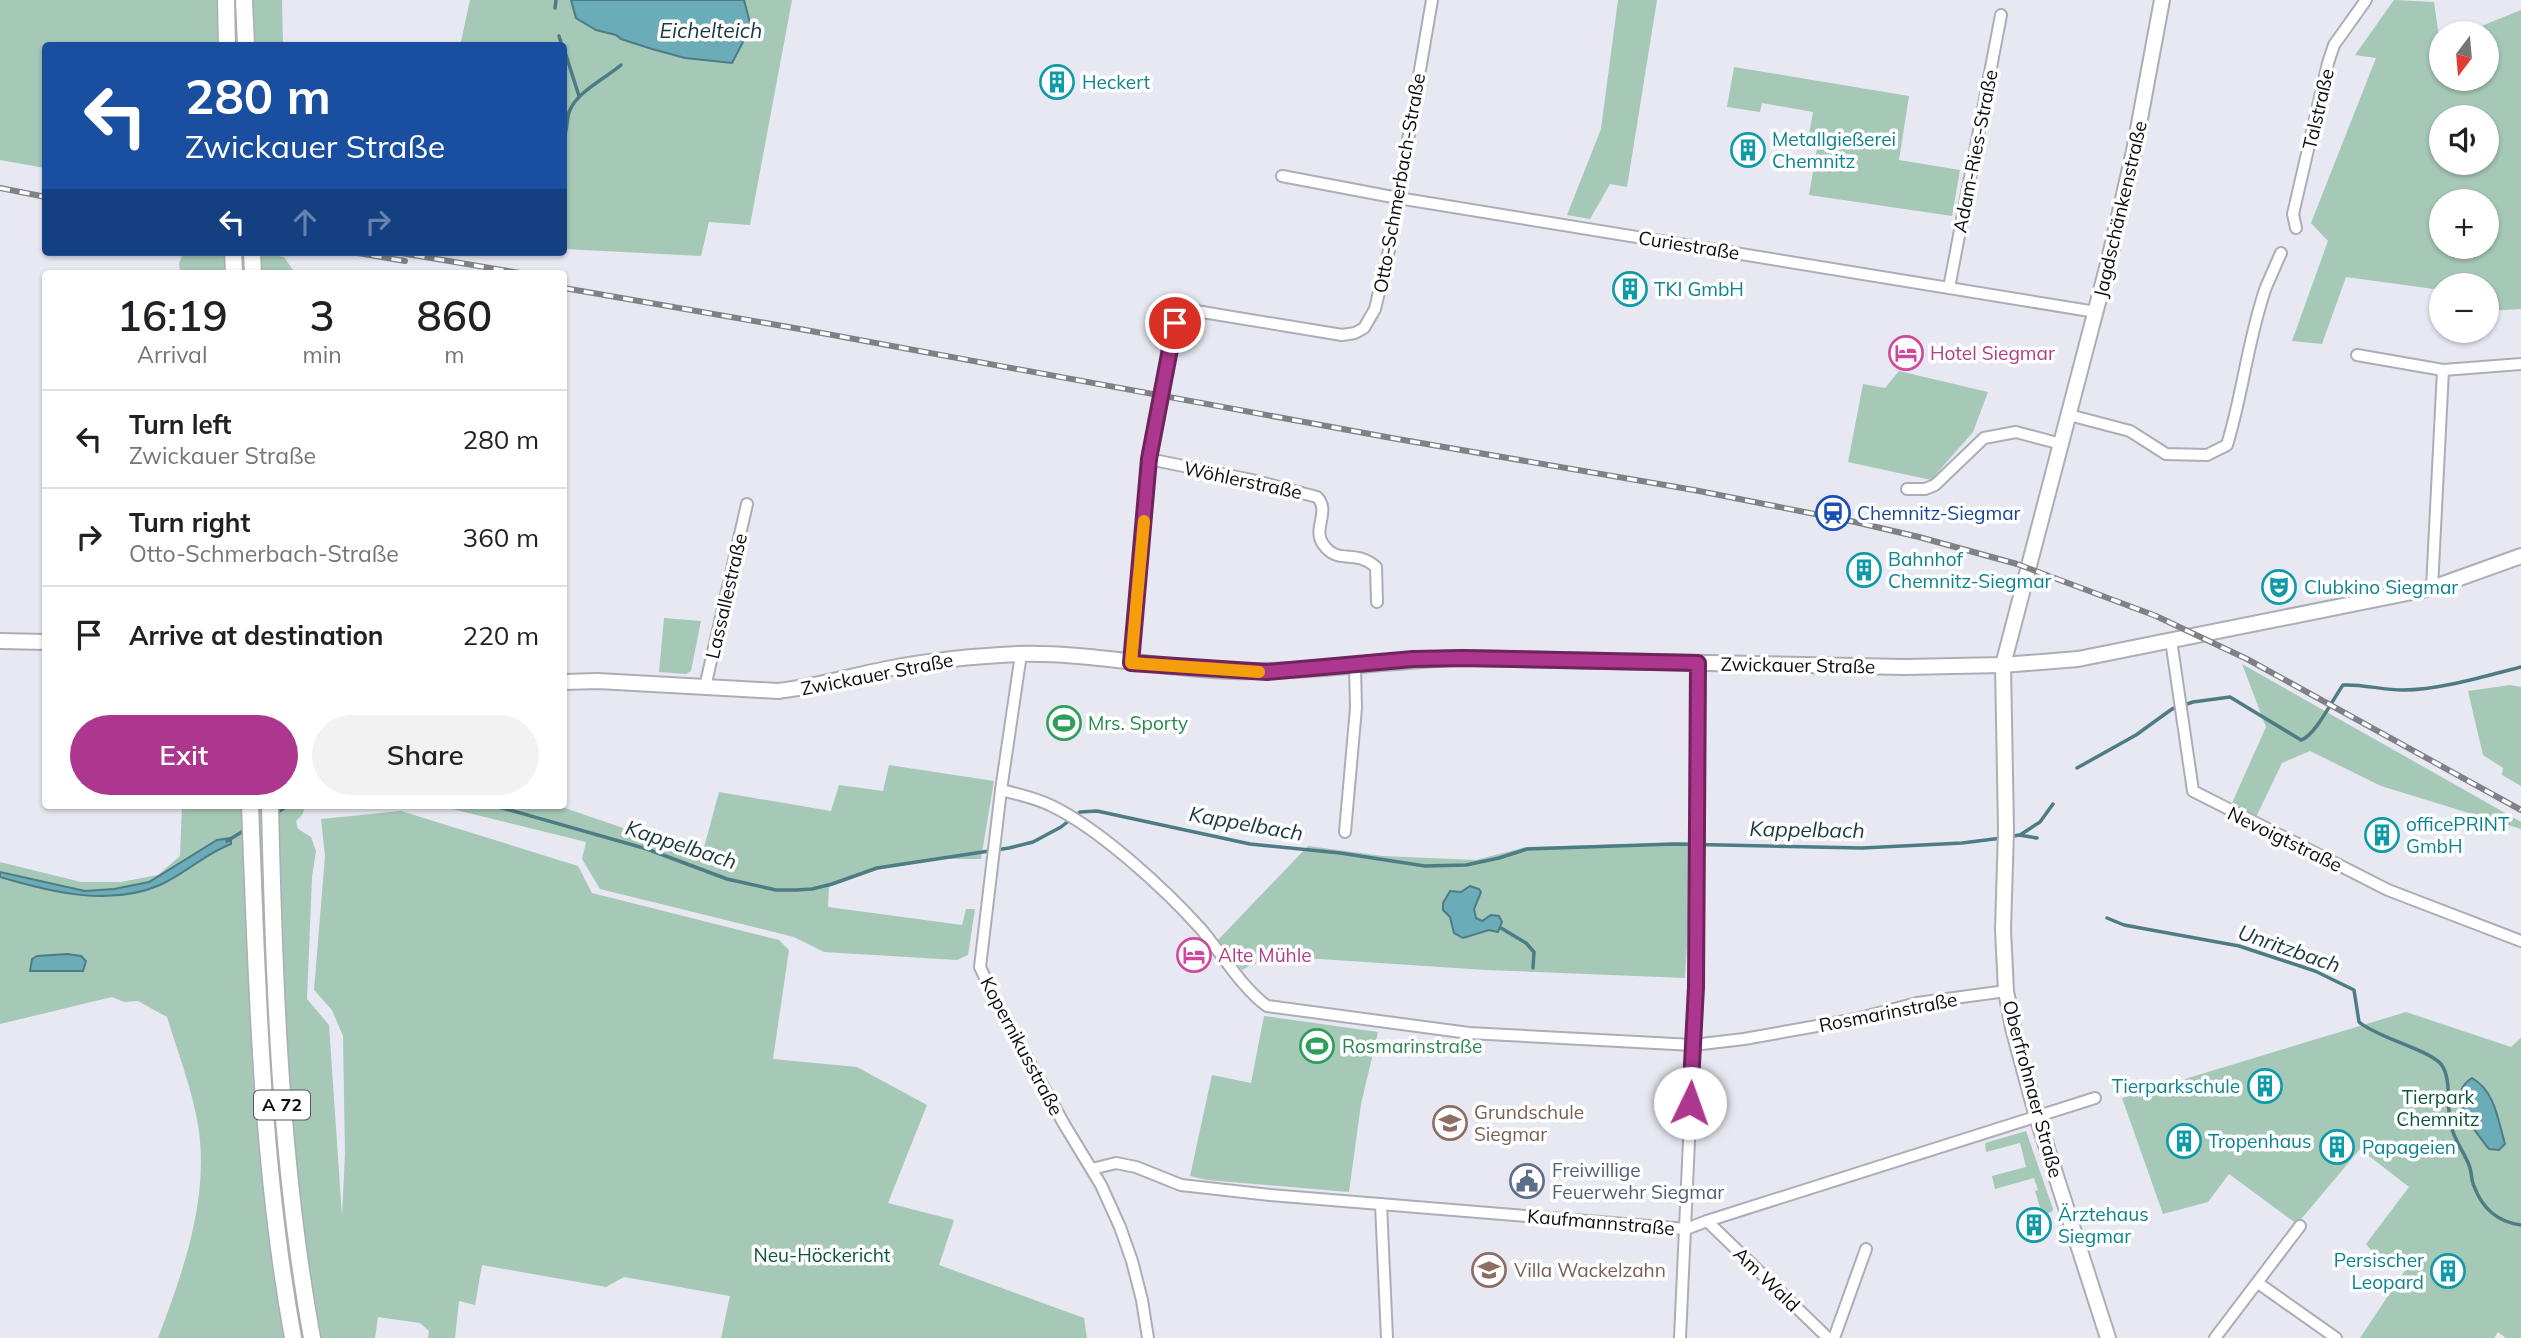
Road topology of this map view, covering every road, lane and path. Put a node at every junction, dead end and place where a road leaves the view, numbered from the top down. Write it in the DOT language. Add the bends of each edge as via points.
graph roads {
  1 [pos="226,0"];
  2 [pos="244,0"];
  3 [pos="1432,0"];
  4 [pos="2162,0"];
  5 [pos="2366,0"];
  6 [pos="2001,15"];
  7 [pos="227,42"];
  8 [pos="246,42"];
  9 [pos="1282,176"];
  10 [pos="1398,198"];
  11 [pos="2295,228"];
  12 [pos="2281,253"];
  13 [pos="1949,288"];
  14 [pos="2096,312"];
  15 [pos="2357,355"];
  16 [pos="2521,364"];
  17 [pos="2443,370"];
  18 [pos="2069,415"];
  19 [pos="2061,444"];
  20 [pos="1149,459"];
  21 [pos="1907,489"];
  22 [pos="747,504"];
  23 [pos="2521,555"];
  24 [pos="2432,588"];
  25 [pos="1377,602"];
  26 [pos="2171,640"];
  27 [pos="0,641"];
  28 [pos="42,642"];
  29 [pos="1021,654"];
  30 [pos="1131,663"];
  31 [pos="1698,663"];
  32 [pos="2003,665"];
  33 [pos="1355,666"];
  34 [pos="567,682"];
  35 [pos="705,687"];
  36 [pos="1001,790"];
  37 [pos="250,809"];
  38 [pos="270,809"];
  39 [pos="1345,832"];
  40 [pos="2521,941"];
  41 [pos="2006,991"];
  42 [pos="1693,1045"];
  43 [pos="2095,1098"];
  44 [pos="2037,1117"];
  45 [pos="1092,1169"];
  46 [pos="1381,1204"];
  47 [pos="1707,1220"];
  48 [pos="2300,1226"];
  49 [pos="1686,1229"];
  50 [pos="1866,1249"];
  51 [pos="2258,1283"];
  52 [pos="293,1338"];
  53 [pos="312,1338"];
  54 [pos="1148,1338"];
  55 [pos="1387,1338"];
  56 [pos="1680,1338"];
  57 [pos="1828,1338"];
  58 [pos="1834,1338"];
  59 [pos="2108,1338"];
  60 [pos="2215,1338"];
  61 [pos="2336,1338"];
  1 -- 7 [label="highway"];
  2 -- 8 [label="highway"];
  3 -- 10 [label="street, Otto-Schmerbach-Straße"];
  4 -- 14 [label="main road, Jagdschänkenstraße" via="2134,151"];
  5 -- 11 [label="street, Talstraße" via="2334,45 2328,63 2293,214"];
  6 -- 13 [label="street, Adam-Ries-Straße"];
  9 -- 10 [label="street, Curiestraße"];
  10 -- 13 [label="street, Curiestraße"];
  10 -- 20 [label="street, Otto-Schmerbach-Straße" via="1376,309 1355,333 1331,334 1196,311 1179,318"];
  12 -- 18 [label="street" via="2266,289 2227,444 2207,455 2166,454 2130,431"];
  13 -- 14 [label="street, Curiestraße"];
  14 -- 18 [label="main road, Jagdschänkenstraße"];
  15 -- 17 [label="street"];
  16 -- 17 [label="street"];
  17 -- 24 [label="street"];
  18 -- 19 [label="main road, Jagdschänkenstraße"];
  19 -- 21 [label="street" via="2016,432 1984,438 1935,485"];
  19 -- 32 [label="main road, Jagdschänkenstraße"];
  20 -- 25 [label="street, Wöhlerstraße" via="1317,497 1323,507 1323,545 1337,556 1358,556 1376,567"];
  20 -- 30 [label="street, Otto-Schmerbach-Straße"];
  22 -- 35 [label="street, Lassallestraße"];
  23 -- 24 [label="main road, Zwickauer Straße"];
  24 -- 26 [label="main road, Zwickauer Straße"];
  26 -- 32 [label="main road, Zwickauer Straße" via="2078,659"];
  26 -- 40 [label="street, Nevoigtstraße" via="2193,792 2388,890"];
  27 -- 28 [label="main road"];
  29 -- 30 [label="main road, Zwickauer Straße"];
  29 -- 35 [label="main road, Zwickauer Straße" via="892,668 800,689"];
  29 -- 36 [label="street, Kopernikusstraße"];
  30 -- 33 [label="main road, Zwickauer Straße" via="1267,672"];
  31 -- 32 [label="main road, Zwickauer Straße"];
  31 -- 33 [label="main road, Zwickauer Straße" via="1462,658"];
  31 -- 42 [label="street"];
  32 -- 41 [label="main road, Oberfrohnaer Straße"];
  33 -- 39 [label="street" via="1356,708"];
  34 -- 35 [label="main road, Zwickauer Straße"];
  36 -- 42 [label="street, Rosmarinstraße" via="1066,813 1118,850 1199,927 1252,995 1268,1006 1469,1033"];
  36 -- 45 [label="street, Kopernikusstraße" via="980,967"];
  37 -- 52 [label="highway, A 72" via="268,1158"];
  38 -- 53 [label="highway, A 72" via="278,1051 287,1165"];
  41 -- 42 [label="street, Rosmarinstraße"];
  41 -- 44 [label="main road, Oberfrohnaer Straße"];
  42 -- 49 [label="street"];
  43 -- 44 [label="street, Kaufmannstraße"];
  44 -- 47 [label="street, Kaufmannstraße"];
  44 -- 59 [label="main road, Oberfrohnaer Straße"];
  45 -- 46 [label="street, Kaufmannstraße" via="1116,1163 1181,1185"];
  45 -- 54 [label="street, Kopernikusstraße" via="1132,1261"];
  46 -- 49 [label="street, Kaufmannstraße"];
  46 -- 55 [label="street"];
  47 -- 49 [label="street, Kaufmannstraße"];
  47 -- 57 [label="street, Am Wald"];
  48 -- 51 [label="street"];
  49 -- 56 [label="street"];
  50 -- 58 [label="street"];
  51 -- 60 [label="street"];
  51 -- 61 [label="street"];
}
